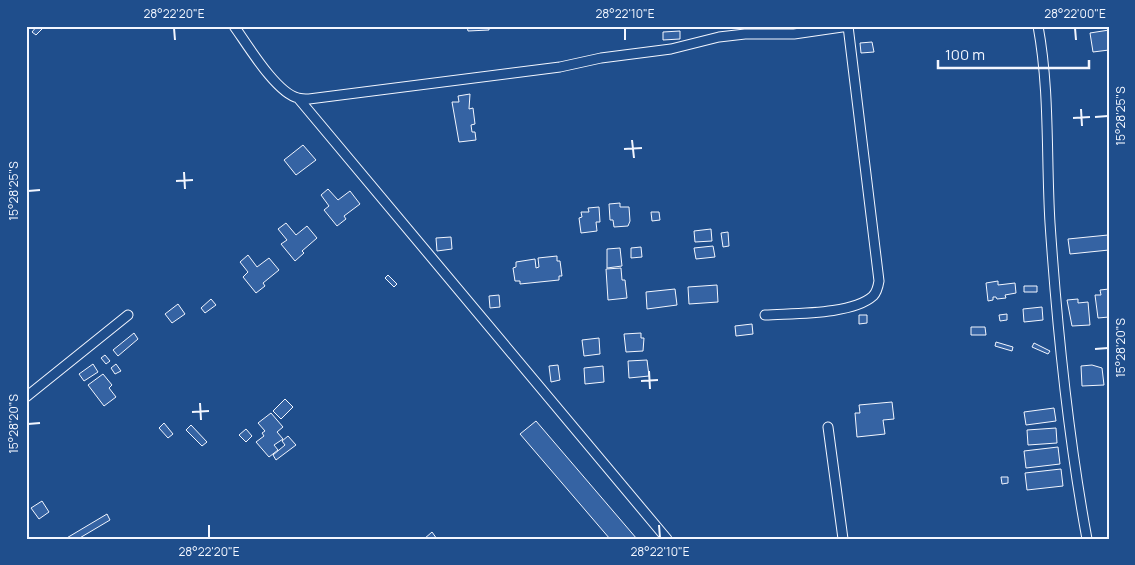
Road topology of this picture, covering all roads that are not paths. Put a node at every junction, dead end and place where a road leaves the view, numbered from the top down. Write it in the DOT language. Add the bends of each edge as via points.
graph roads {
  1 [pos="234,26"];
  2 [pos="849,26"];
  3 [pos="1038,26"];
  4 [pos="298,98"];
  5 [pos="128,315"];
  6 [pos="765,315"];
  7 [pos="26,398"];
  8 [pos="828,427"];
  9 [pos="667,539"];
  10 [pos="843,539"];
  11 [pos="1087,539"];
  1 -- 4 [label="street" via="276,82"];
  2 -- 4 [label="street" via="794,34 728,36 560,67"];
  2 -- 6 [label="street" via="879,281 877,291 867,300 839,309"];
  3 -- 11 [label="street" via="1046,107 1050,224 1066,383"];
  4 -- 9 [label="street"];
  5 -- 7 [label="street"];
  8 -- 10 [label="street"];
}
